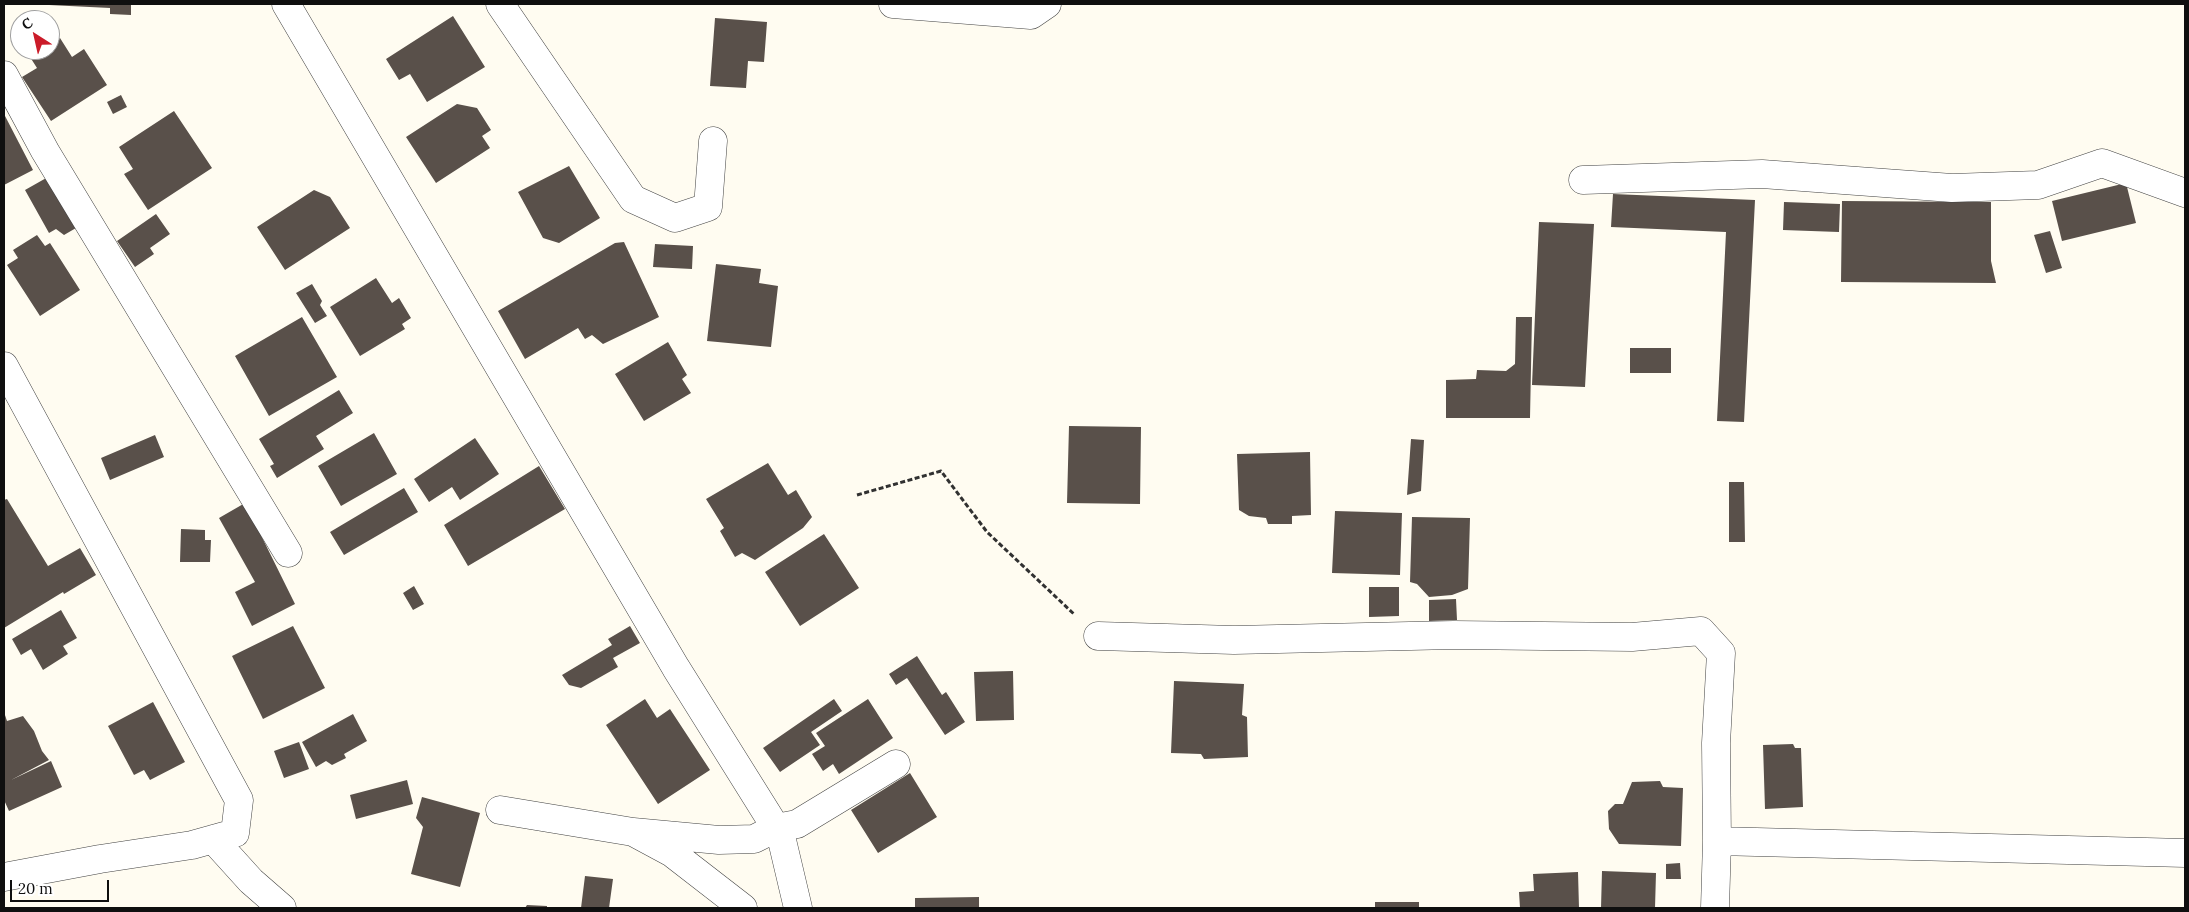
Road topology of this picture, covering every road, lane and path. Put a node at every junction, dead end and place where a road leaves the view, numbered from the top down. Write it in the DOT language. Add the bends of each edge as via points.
graph roads {
  1 [pos="286,4"];
  2 [pos="500,4"];
  3 [pos="893,4"];
  4 [pos="1047,4"];
  5 [pos="4,75"];
  6 [pos="714,141"];
  7 [pos="1583,180"];
  8 [pos="2185,193"];
  9 [pos="4,366"];
  10 [pos="857,495"];
  11 [pos="288,553"];
  12 [pos="1098,636"];
  13 [pos="896,764"];
  14 [pos="500,810"];
  15 [pos="776,828"];
  16 [pos="633,832"];
  17 [pos="213,839"];
  18 [pos="1717,842"];
  19 [pos="2185,853"];
  20 [pos="4,877"];
  21 [pos="282,908"];
  22 [pos="742,908"];
  23 [pos="798,908"];
  24 [pos="1715,908"];
  1 -- 15 [label="street" via="676,668"];
  2 -- 6 [label="street" via="634,199 675,218 708,207"];
  3 -- 4 [label="street" via="1031,15"];
  5 -- 11 [label="street" via="45,151"];
  7 -- 8 [label="street" via="1762,174 1952,188 2038,186 2102,162"];
  9 -- 17 [label="street" via="239,800 235,832"];
  10 -- 12 [label="path" via="942,471 987,532"];
  12 -- 18 [label="street" via="1234,640 1454,635 1632,637 1701,631 1721,653 1716,742"];
  13 -- 15 [label="street" via="797,824"];
  14 -- 16 [label="street"];
  15 -- 16 [label="street" via="754,839 719,840"];
  15 -- 23 [label="street" via="781,836"];
  16 -- 22 [label="street" via="672,852"];
  17 -- 20 [label="street" via="192,846"];
  17 -- 21 [label="street"];
  18 -- 19 [label="street"];
  18 -- 24 [label="street"];
}
